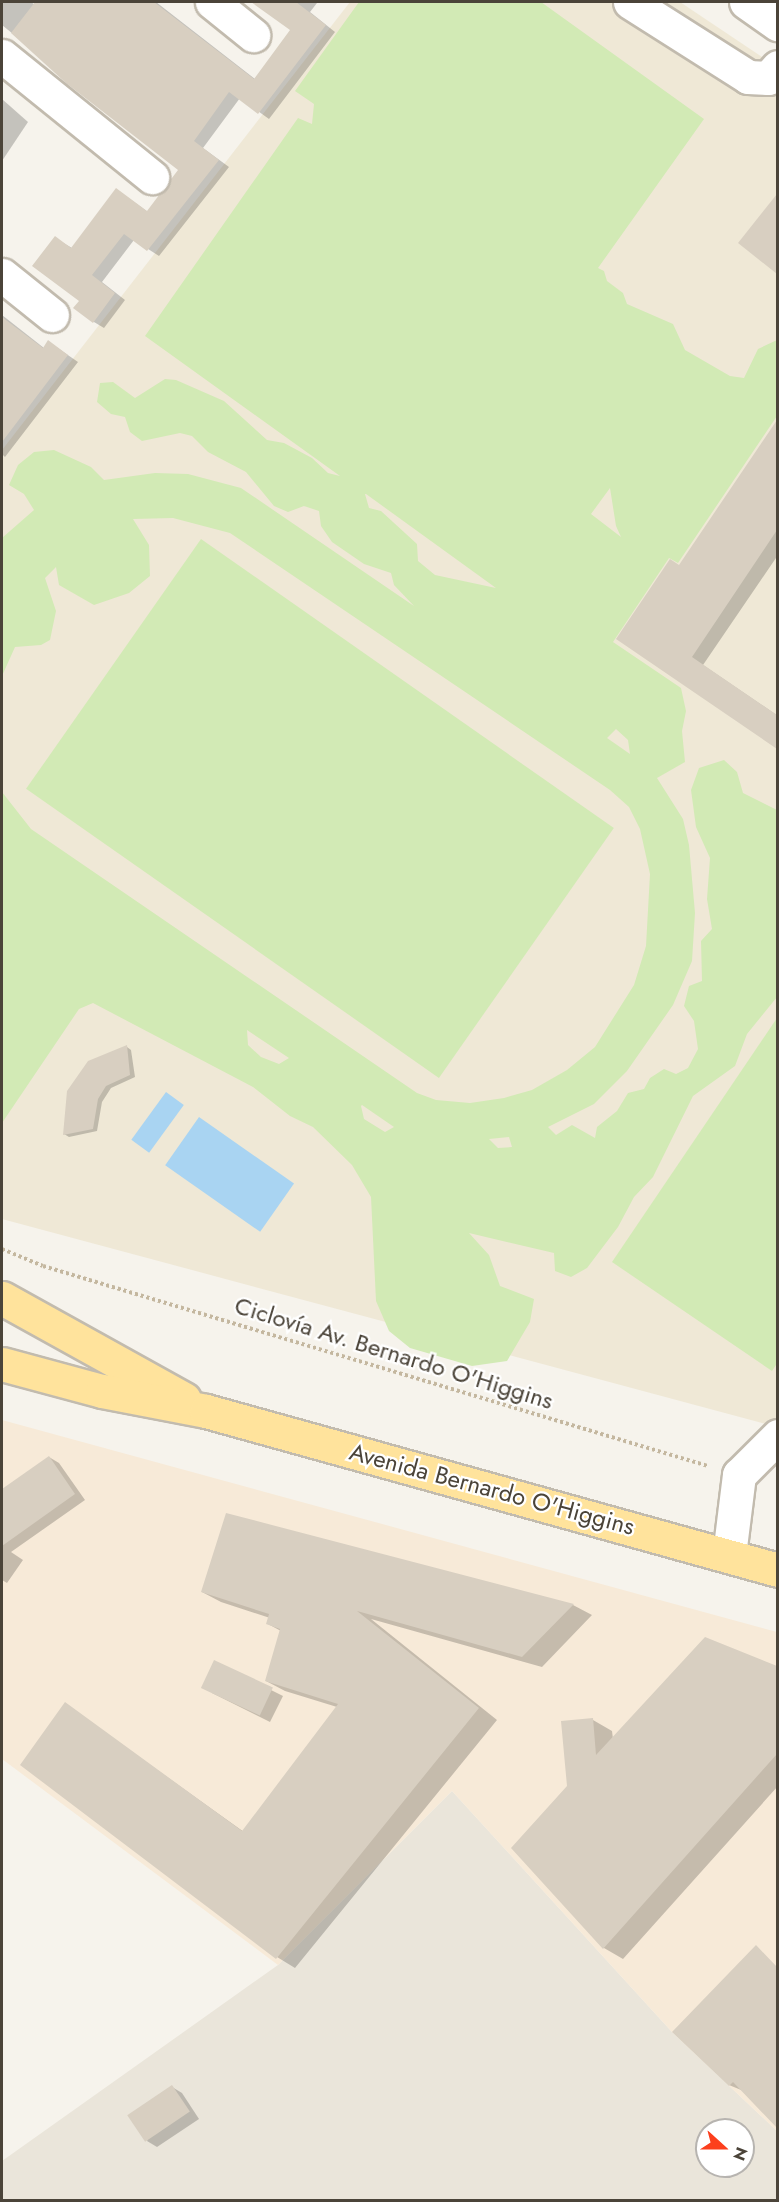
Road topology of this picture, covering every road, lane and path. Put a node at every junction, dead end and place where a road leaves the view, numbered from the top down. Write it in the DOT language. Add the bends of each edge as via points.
graph roads {
  1 [pos="212,2"];
  2 [pos="630,2"];
  3 [pos="746,2"];
  4 [pos="777,24"];
  5 [pos="254,35"];
  6 [pos="2,56"];
  7 [pos="777,67"];
  8 [pos="152,177"];
  9 [pos="2,275"];
  10 [pos="52,315"];
  11 [pos="2,1249"];
  12 [pos="2,1298"];
  13 [pos="2,1364"];
  14 [pos="206,1411"];
  15 [pos="777,1436"];
  16 [pos="739,1475"];
  17 [pos="729,1555"];
  18 [pos="777,1570"];
  1 -- 5 [label="street"];
  2 -- 7 [label="street" via="748,77 768,78"];
  3 -- 4 [label="street"];
  6 -- 8 [label="street"];
  9 -- 10 [label="street"];
  11 -- 16 [label="path, Ciclovía Av. Bernardo O'Higgins" via="43,1266"];
  12 -- 14 [label="main road, Avenida Bernardo O'Higgins"];
  13 -- 14 [label="main road, Avenida Bernardo O'Higgins" via="120,1395"];
  14 -- 17 [label="main road, Avenida Bernardo O'Higgins"];
  15 -- 16 [label="street"];
  16 -- 17 [label="street"];
  17 -- 18 [label="main road, Avenida Bernardo O'Higgins"];
}
